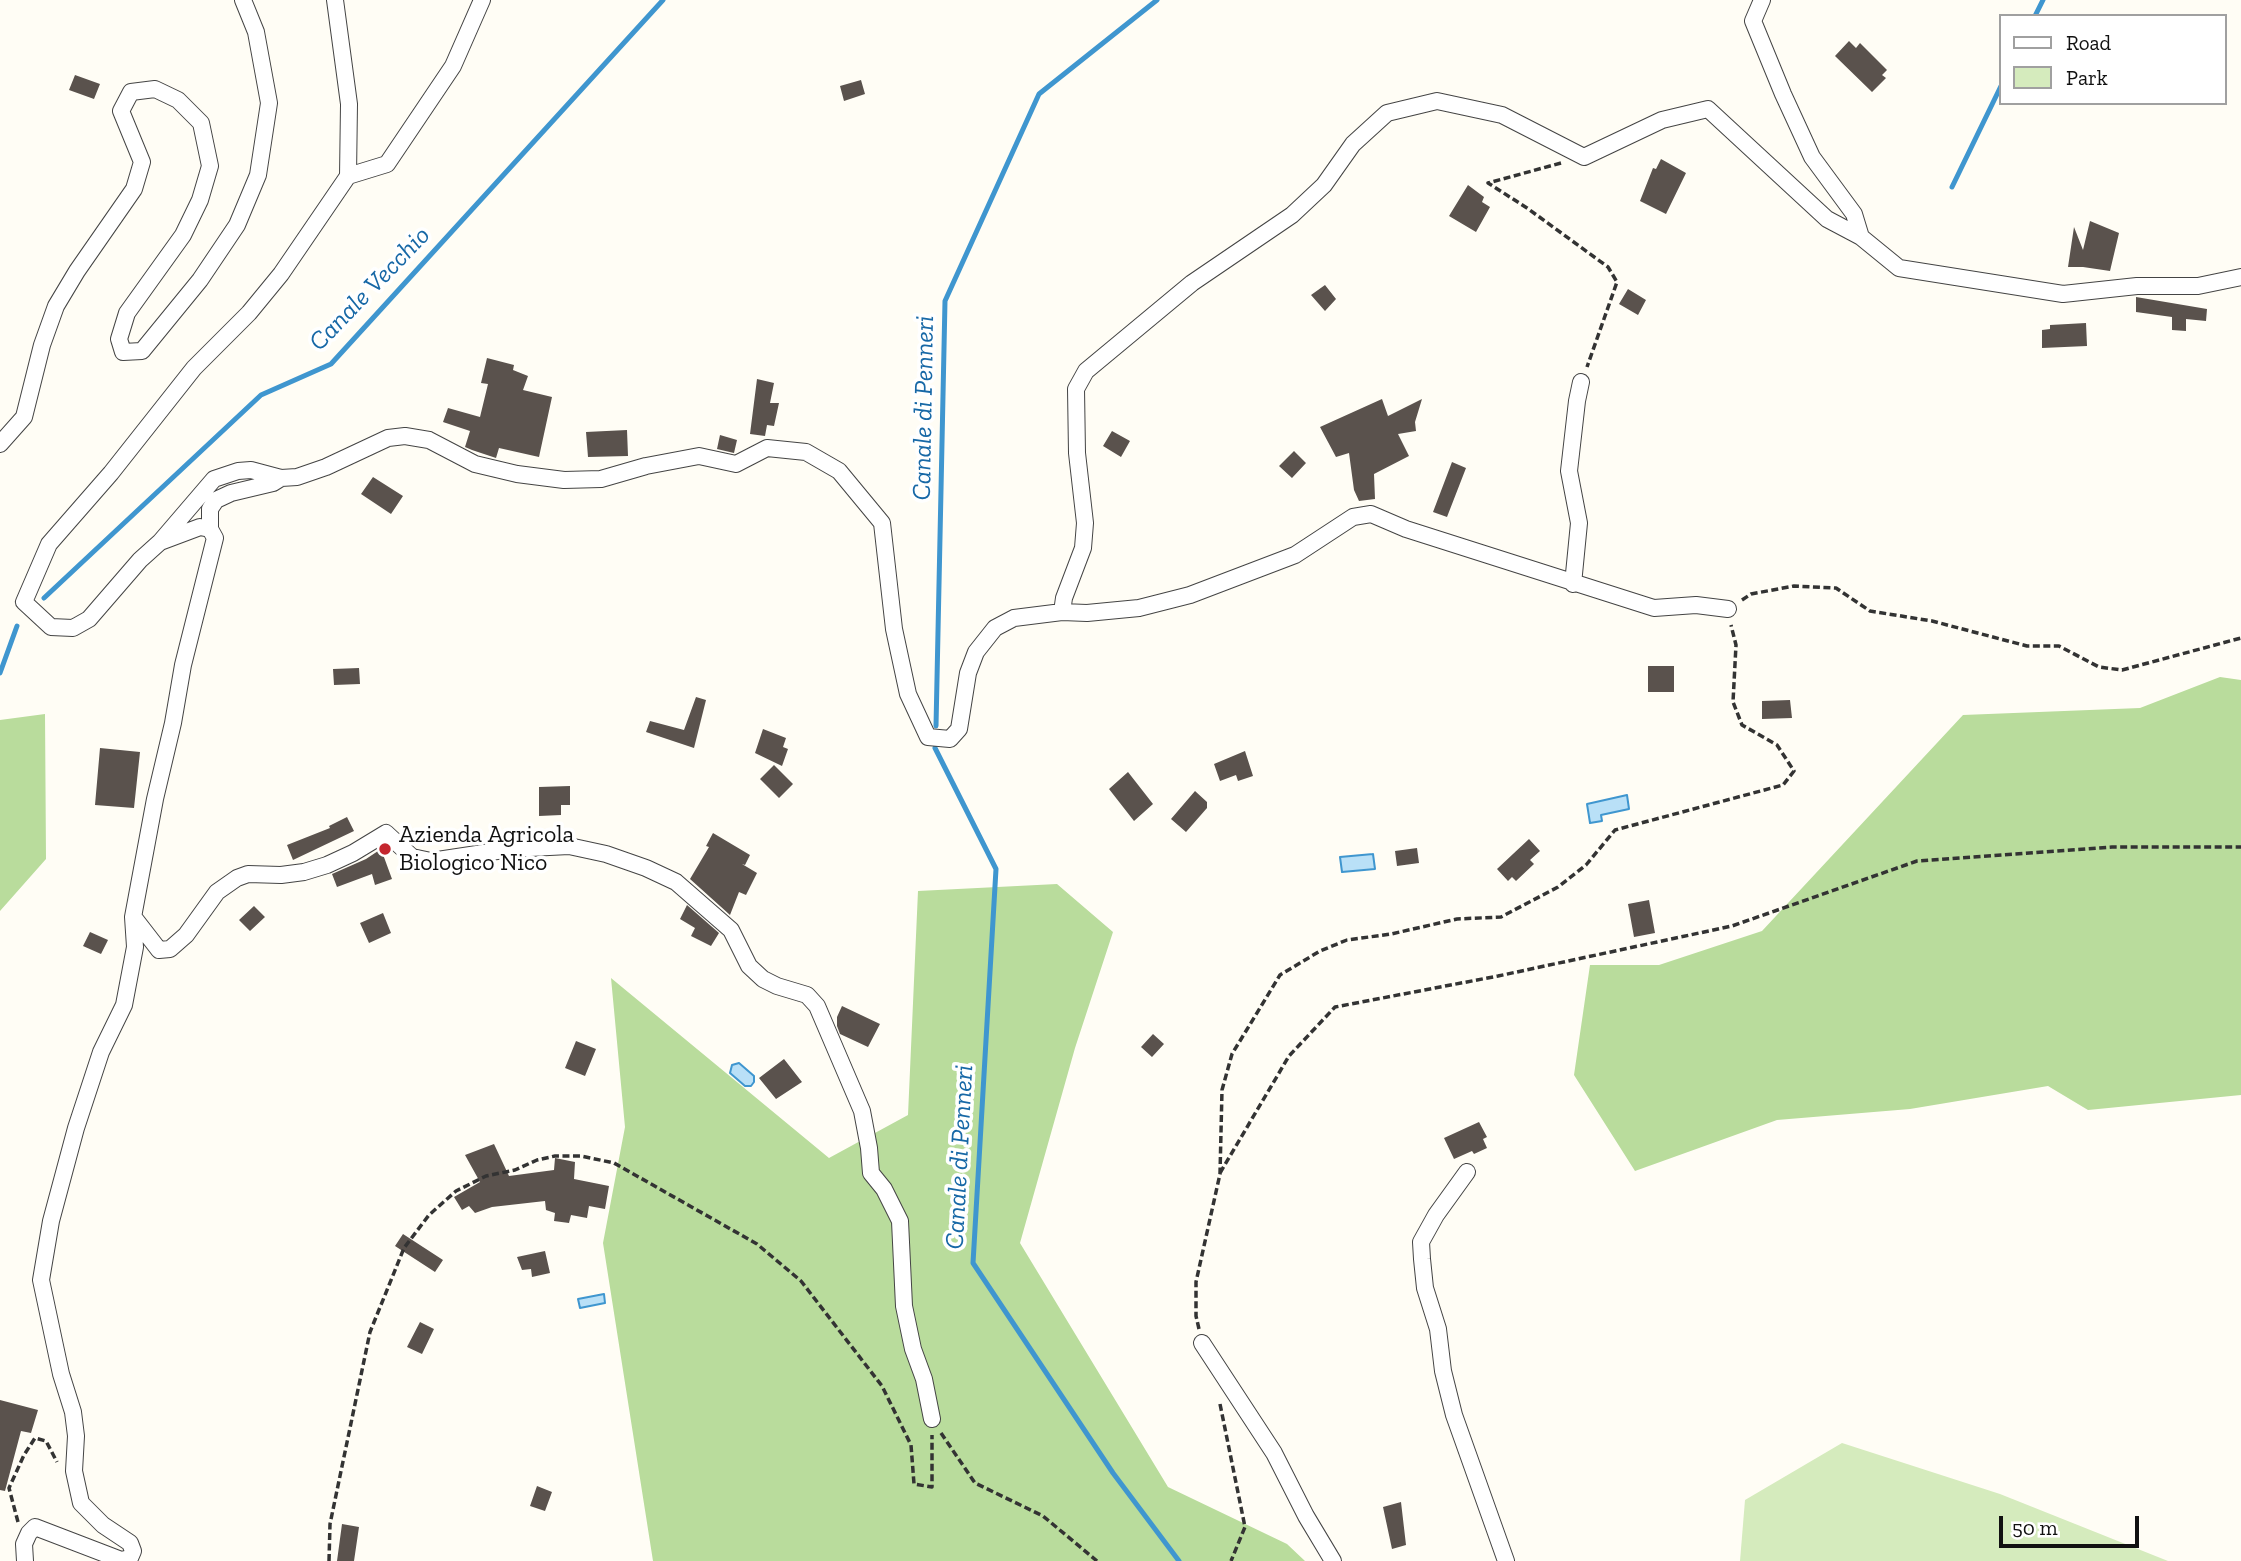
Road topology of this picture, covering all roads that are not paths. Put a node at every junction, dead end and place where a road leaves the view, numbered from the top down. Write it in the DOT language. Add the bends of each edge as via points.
graph roads {
  1 [pos="243,0"];
  2 [pos="335,0"];
  3 [pos="482,0"];
  4 [pos="1762,0"];
  5 [pos="348,176"];
  6 [pos="1861,237"];
  7 [pos="2241,277"];
  8 [pos="1581,383"];
  9 [pos="0,444"];
  10 [pos="281,478"];
  11 [pos="209,529"];
  12 [pos="160,542"];
  13 [pos="1573,584"];
  14 [pos="1728,609"];
  15 [pos="1062,612"];
  16 [pos="133,917"];
  17 [pos="1467,1172"];
  18 [pos="1202,1343"];
  19 [pos="932,1419"];
  20 [pos="25,1561"];
  21 [pos="1333,1561"];
  22 [pos="1506,1561"];
  1 -- 9 [label="street" via="256,32 269,103 258,175 237,225 200,280 142,351 124,352 119,339 127,313 183,235 210,166 201,123 178,100 155,89 131,92 121,111 142,162 134,189 56,306 24,417"];
  2 -- 5 [label="street" via="349,104"];
  3 -- 5 [label="street" via="453,65 387,164"];
  4 -- 6 [label="street" via="1753,21 1783,94 1812,157 1854,215"];
  5 -- 12 [label="street" via="281,274 194,368 49,544 24,602 51,627 73,628 89,619"];
  6 -- 7 [label="street" via="1899,268 2063,294 2137,286 2199,286"];
  6 -- 15 [label="street" via="1828,219 1708,109 1662,120 1584,158 1502,115 1437,101 1387,113 1353,144 1324,185 1292,215 1192,283 1086,371 1076,389 1077,453 1086,523 1083,548"];
  8 -- 13 [label="street" via="1569,471 1579,523"];
  10 -- 11 [label="street" via="216,500 210,509"];
  10 -- 12 [label="street" via="251,470 214,480"];
  10 -- 15 [label="street" via="297,477 388,438 405,436 429,440 475,464 564,480 601,479 699,456 736,464 767,448 806,452 839,471 882,523 894,629 908,694 928,737 950,739 959,729 968,673 976,652 995,628 1014,618"];
  11 -- 12 [label="street" via="200,527"];
  11 -- 16 [label="street" via="215,538 183,665"];
  13 -- 14 [label="street" via="1654,608 1696,605"];
  13 -- 15 [label="street" via="1371,514 1353,517 1295,555 1190,595 1139,608"];
  16 -- 19 [label="street" via="159,950 170,949 217,892 237,878 304,872 353,853 386,833 412,857 431,861 569,846 606,854 676,882 731,930 749,966 763,979 807,995 817,1006 862,1111 871,1173 900,1221 904,1306"];
  16 -- 20 [label="street" via="135,947 124,1005 101,1052 76,1128 41,1280 73,1412 74,1471 81,1503 130,1543 133,1552 121,1560 35,1527 24,1544"];
  17 -- 22 [label="street" via="1421,1242 1425,1289 1438,1329 1454,1415"];
  18 -- 21 [label="street" via="1274,1452"];
}
